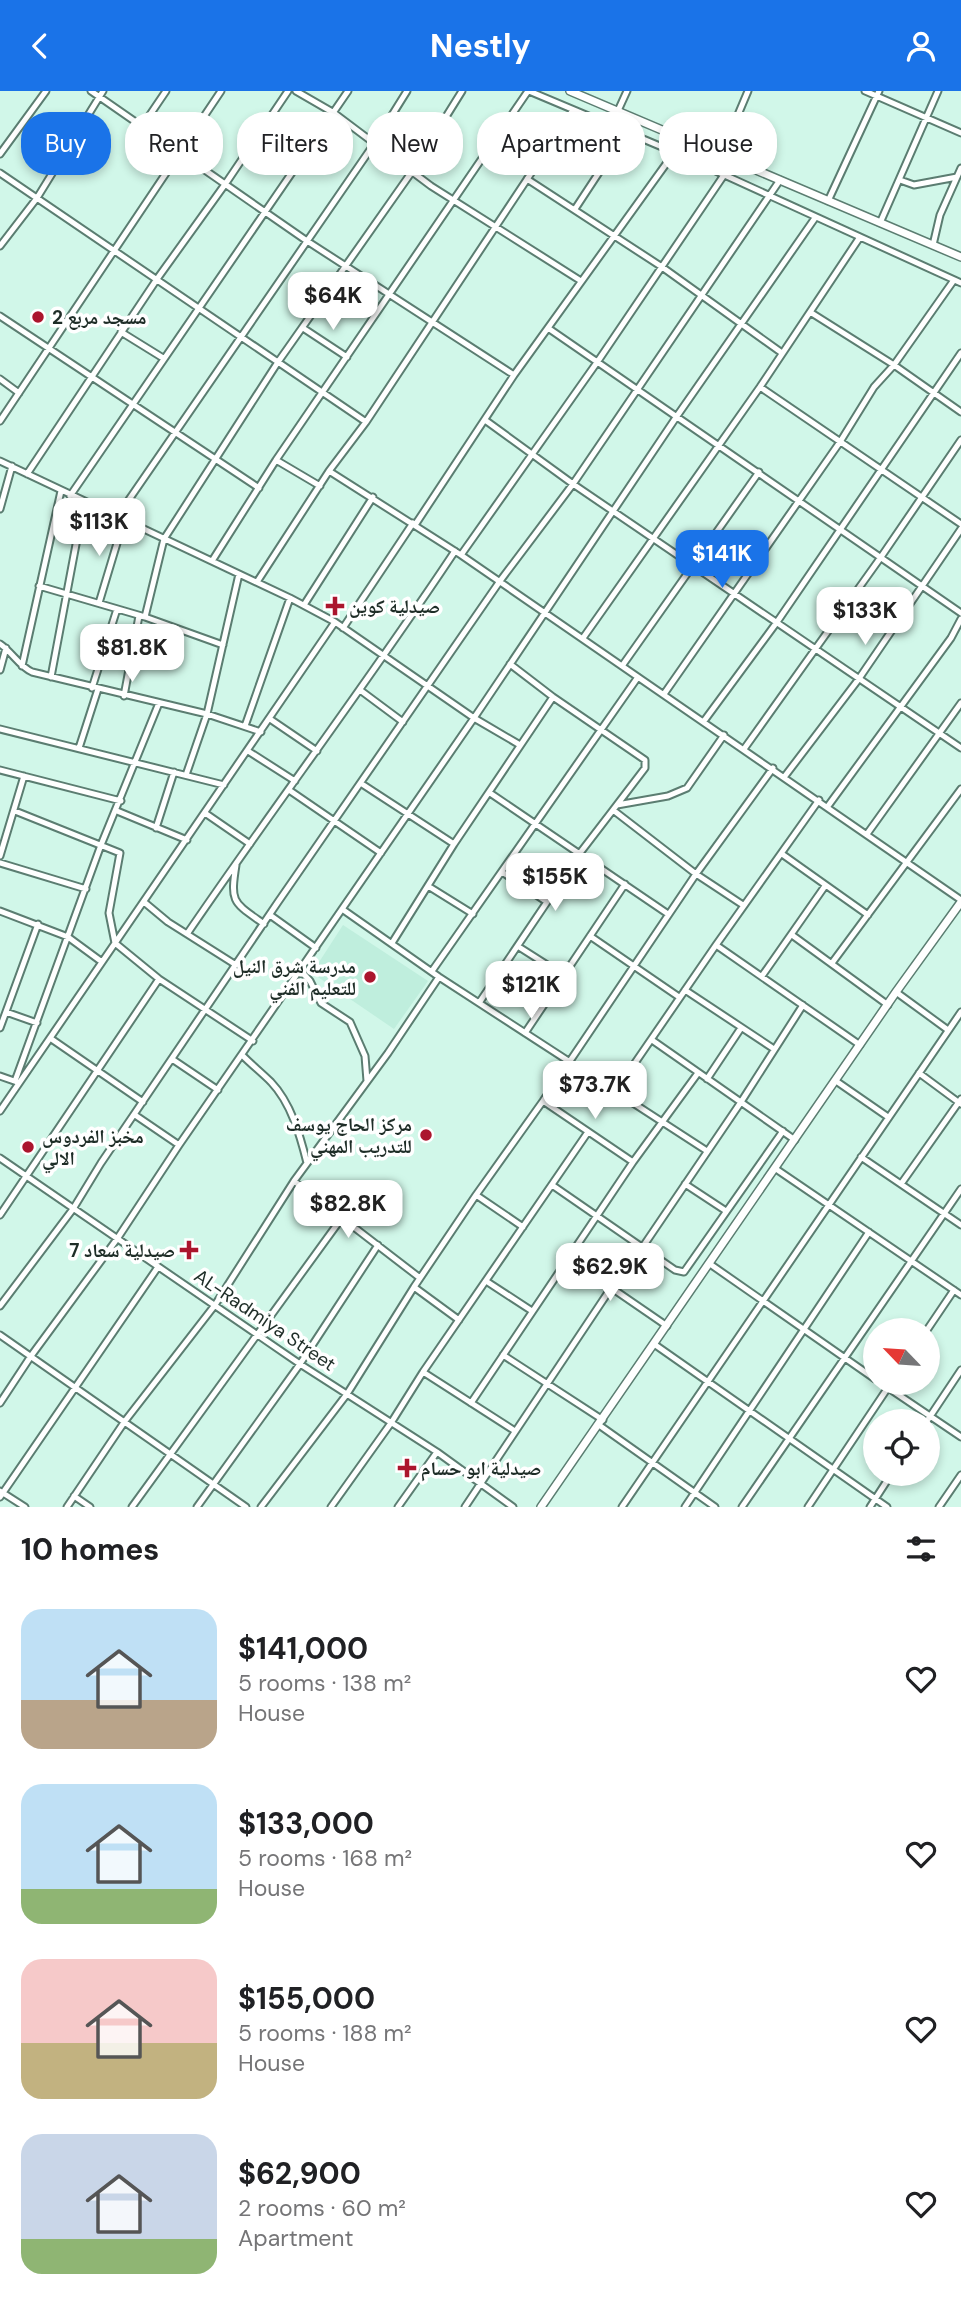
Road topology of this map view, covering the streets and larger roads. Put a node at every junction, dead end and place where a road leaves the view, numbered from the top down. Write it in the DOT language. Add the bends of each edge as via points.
graph roads {
  1 [pos="46,91"];
  2 [pos="91,91"];
  3 [pos="166,91"];
  4 [pos="221,91"];
  5 [pos="288,91"];
  6 [pos="296,91"];
  7 [pos="348,91"];
  8 [pos="407,91"];
  9 [pos="462,91"];
  10 [pos="528,91"];
  11 [pos="570,91"];
  12 [pos="627,91"];
  13 [pos="748,91"];
  14 [pos="865,91"];
  15 [pos="938,91"];
  16 [pos="101,94"];
  17 [pos="878,94"];
  18 [pos="573,110"];
  19 [pos="617,111"];
  20 [pos="125,112"];
  21 [pos="152,112"];
  22 [pos="207,112"];
  23 [pos="332,112"];
  24 [pos="335,112"];
  25 [pos="394,112"];
  26 [pos="449,112"];
  27 [pos="578,112"];
  28 [pos="739,112"];
  29 [pos="927,118"];
  30 [pos="353,128"];
  31 [pos="659,129"];
  32 [pos="961,132"];
  33 [pos="367,139"];
  34 [pos="0,154"];
  35 [pos="367,154"];
  36 [pos="961,168"];
  37 [pos="0,173"];
  38 [pos="659,174"];
  39 [pos="164,175"];
  40 [pos="214,175"];
  41 [pos="290,175"];
  42 [pos="410,175"];
  43 [pos="414,175"];
  44 [pos="597,175"];
  45 [pos="724,175"];
  46 [pos="768,175"];
  47 [pos="957,177"];
  48 [pos="527,179"];
  49 [pos="780,180"];
  50 [pos="900,180"];
  51 [pos="226,183"];
  52 [pos="769,196"];
  53 [pos="37,198"];
  54 [pos="453,199"];
  55 [pos="828,201"];
  56 [pos="575,209"];
  57 [pos="265,211"];
  58 [pos="815,218"];
  59 [pos="880,223"];
  60 [pos="495,227"];
  61 [pos="615,237"];
  62 [pos="860,237"];
  63 [pos="307,241"];
  64 [pos="933,245"];
  65 [pos="0,246"];
  66 [pos="114,251"];
  67 [pos="961,257"];
  68 [pos="346,267"];
  69 [pos="662,267"];
  70 [pos="157,279"];
  71 [pos="954,280"];
  72 [pos="581,281"];
  73 [pos="961,283"];
  74 [pos="389,295"];
  75 [pos="702,296"];
  76 [pos="197,307"];
  77 [pos="810,312"];
  78 [pos="3,318"];
  79 [pos="433,321"];
  80 [pos="741,325"];
  81 [pos="303,328"];
  82 [pos="548,328"];
  83 [pos="0,329"];
  84 [pos="121,332"];
  85 [pos="240,337"];
  86 [pos="48,349"];
  87 [pos="782,353"];
  88 [pos="961,353"];
  89 [pos="163,358"];
  90 [pos="347,358"];
  91 [pos="598,361"];
  92 [pos="278,362"];
  93 [pos="894,365"];
  94 [pos="514,375"];
  95 [pos="90,378"];
  96 [pos="0,379"];
  97 [pos="760,387"];
  98 [pos="638,389"];
  99 [pos="933,392"];
  100 [pos="19,393"];
  101 [pos="322,393"];
  102 [pos="133,404"];
  103 [pos="961,412"];
  104 [pos="677,416"];
  105 [pos="485,420"];
  106 [pos="0,421"];
  107 [pos="366,422"];
  108 [pos="173,432"];
  109 [pos="961,440"];
  110 [pos="840,442"];
  111 [pos="719,444"];
  112 [pos="530,455"];
  113 [pos="216,459"];
  114 [pos="276,460"];
  115 [pos="0,461"];
  116 [pos="12,466"];
  117 [pos="880,468"];
  118 [pos="329,471"];
  119 [pos="759,472"];
  120 [pos="27,474"];
  121 [pos="573,484"];
  122 [pos="320,486"];
  123 [pos="258,488"];
  124 [pos="61,491"];
  125 [pos="70,496"];
  126 [pos="373,497"];
  127 [pos="922,498"];
  128 [pos="799,500"];
  129 [pos="84,502"];
  130 [pos="0,509"];
  131 [pos="613,511"];
  132 [pos="117,517"];
  133 [pos="124,520"];
  134 [pos="414,524"];
  135 [pos="961,526"];
  136 [pos="841,529"];
  137 [pos="164,539"];
  138 [pos="654,539"];
  139 [pos="455,551"];
  140 [pos="461,555"];
  141 [pos="881,558"];
  142 [pos="212,561"];
  143 [pos="694,566"];
  144 [pos="239,574"];
  145 [pos="257,582"];
  146 [pos="500,582"];
  147 [pos="39,586"];
  148 [pos="922,586"];
  149 [pos="67,593"];
  150 [pos="736,593"];
  151 [pos="290,598"];
  152 [pos="99,603"];
  153 [pos="304,605"];
  154 [pos="117,609"];
  155 [pos="544,612"];
  156 [pos="961,613"];
  157 [pos="142,617"];
  158 [pos="961,619"];
  159 [pos="335,622"];
  160 [pos="777,622"];
  161 [pos="343,628"];
  162 [pos="583,638"];
  163 [pos="0,644"];
  164 [pos="223,645"];
  165 [pos="6,648"];
  166 [pos="815,650"];
  167 [pos="384,657"];
  168 [pos="510,664"];
  169 [pos="22,666"];
  170 [pos="622,666"];
  171 [pos="0,670"];
  172 [pos="51,677"];
  173 [pos="638,677"];
  174 [pos="858,680"];
  175 [pos="428,686"];
  176 [pos="95,689"];
  177 [pos="360,690"];
  178 [pos="664,694"];
  179 [pos="124,696"];
  180 [pos="553,697"];
  181 [pos="159,703"];
  182 [pos="961,703"];
  183 [pos="899,706"];
  184 [pos="207,714"];
  185 [pos="474,718"];
  186 [pos="270,719"];
  187 [pos="704,721"];
  188 [pos="403,722"];
  189 [pos="245,726"];
  190 [pos="0,729"];
  191 [pos="600,729"];
  192 [pos="261,732"];
  193 [pos="940,733"];
  194 [pos="724,735"];
  195 [pos="520,745"];
  196 [pos="79,748"];
  197 [pos="961,748"];
  198 [pos="744,749"];
  199 [pos="248,751"];
  200 [pos="317,751"];
  201 [pos="136,763"];
  202 [pos="773,768"];
  203 [pos="0,771"];
  204 [pos="174,772"];
  205 [pos="186,775"];
  206 [pos="24,776"];
  207 [pos="785,776"];
  208 [pos="295,781"];
  209 [pos="362,784"];
  210 [pos="224,785"];
  211 [pos="961,789"];
  212 [pos="289,790"];
  213 [pos="490,793"];
  214 [pos="819,800"];
  215 [pos="121,801"];
  216 [pos="828,806"];
  217 [pos="615,808"];
  218 [pos="15,811"];
  219 [pos="117,811"];
  220 [pos="205,813"];
  221 [pos="408,814"];
  222 [pos="335,823"];
  223 [pos="537,824"];
  224 [pos="156,828"];
  225 [pos="867,834"];
  226 [pos="187,840"];
  227 [pos="250,844"];
  228 [pos="454,844"];
  229 [pos="101,845"];
  230 [pos="381,853"];
  231 [pos="580,853"];
  232 [pos="782,854"];
  233 [pos="0,856"];
  234 [pos="237,861"];
  235 [pos="908,861"];
  236 [pos="0,863"];
  237 [pos="502,872"];
  238 [pos="696,874"];
  239 [pos="625,884"];
  240 [pos="825,885"];
  241 [pos="428,887"];
  242 [pos="86,888"];
  243 [pos="961,901"];
  244 [pos="144,902"];
  245 [pos="547,902"];
  246 [pos="743,905"];
  247 [pos="342,909"];
  248 [pos="0,911"];
  249 [pos="473,914"];
  250 [pos="668,914"];
  251 [pos="270,915"];
  252 [pos="868,915"];
  253 [pos="264,924"];
  254 [pos="38,925"];
  255 [pos="187,934"];
  256 [pos="792,935"];
  257 [pos="590,936"];
  258 [pos="68,937"];
  259 [pos="115,943"];
  260 [pos="392,943"];
  261 [pos="716,945"];
  262 [pos="316,947"];
  263 [pos="519,947"];
  264 [pos="102,962"];
  265 [pos="832,963"];
  266 [pos="236,965"];
  267 [pos="635,966"];
  268 [pos="301,971"];
  269 [pos="432,971"];
  270 [pos="563,975"];
  271 [pos="762,976"];
  272 [pos="439,977"];
  273 [pos="159,979"];
  274 [pos="685,990"];
  275 [pos="896,992"];
  276 [pos="679,997"];
  277 [pos="479,1003"];
  278 [pos="803,1005"];
  279 [pos="888,1005"];
  280 [pos="206,1009"];
  281 [pos="6,1011"];
  282 [pos="961,1012"];
  283 [pos="37,1023"];
  284 [pos="0,1028"];
  285 [pos="741,1028"];
  286 [pos="948,1030"];
  287 [pos="525,1033"];
  288 [pos="50,1038"];
  289 [pos="652,1039"];
  290 [pos="253,1041"];
  291 [pos="860,1045"];
  292 [pos="774,1049"];
  293 [pos="243,1056"];
  294 [pos="172,1059"];
  295 [pos="570,1062"];
  296 [pos="98,1070"];
  297 [pos="698,1073"];
  298 [pos="919,1073"];
  299 [pos="0,1076"];
  300 [pos="707,1079"];
  301 [pos="367,1081"];
  302 [pos="836,1081"];
  303 [pos="17,1082"];
  304 [pos="218,1090"];
  305 [pos="615,1092"];
  306 [pos="543,1101"];
  307 [pos="144,1102"];
  308 [pos="741,1102"];
  309 [pos="960,1102"];
  310 [pos="0,1111"];
  311 [pos="135,1115"];
  312 [pos="888,1117"];
  313 [pos="662,1123"];
  314 [pos="783,1131"];
  315 [pos="588,1132"];
  316 [pos="795,1140"];
  317 [pos="179,1145"];
  318 [pos="707,1151"];
  319 [pos="861,1157"];
  320 [pos="0,1158"];
  321 [pos="307,1163"];
  322 [pos="633,1163"];
  323 [pos="776,1168"];
  324 [pos="27,1177"];
  325 [pos="294,1181"];
  326 [pos="685,1184"];
  327 [pos="901,1184"];
  328 [pos="552,1185"];
  329 [pos="961,1189"];
  330 [pos="476,1195"];
  331 [pos="828,1205"];
  332 [pos="73,1209"];
  333 [pos="726,1211"];
  334 [pos="945,1213"];
  335 [pos="0,1215"];
  336 [pos="596,1216"];
  337 [pos="341,1219"];
  338 [pos="961,1225"];
  339 [pos="523,1227"];
  340 [pos="869,1232"];
  341 [pos="117,1239"];
  342 [pos="378,1245"];
  343 [pos="642,1248"];
  344 [pos="568,1258"];
  345 [pos="911,1261"];
  346 [pos="710,1264"];
  347 [pos="158,1267"];
  348 [pos="420,1278"];
  349 [pos="486,1281"];
  350 [pos="414,1287"];
  351 [pos="611,1288"];
  352 [pos="954,1290"];
  353 [pos="961,1295"];
  354 [pos="764,1302"];
  355 [pos="215,1305"];
  356 [pos="0,1306"];
  357 [pos="532,1311"];
  358 [pos="935,1318"];
  359 [pos="459,1319"];
  360 [pos="667,1326"];
  361 [pos="805,1329"];
  362 [pos="0,1335"];
  363 [pos="257,1335"];
  364 [pos="654,1344"];
  365 [pos="503,1355"];
  366 [pos="31,1356"];
  367 [pos="844,1359"];
  368 [pos="300,1364"];
  369 [pos="961,1370"];
  370 [pos="863,1371"];
  371 [pos="423,1372"];
  372 [pos="709,1382"];
  373 [pos="547,1383"];
  374 [pos="77,1388"];
  375 [pos="347,1394"];
  376 [pos="882,1395"];
  377 [pos="901,1395"];
  378 [pos="0,1403"];
  379 [pos="471,1403"];
  380 [pos="918,1409"];
  381 [pos="935,1409"];
  382 [pos="750,1412"];
  383 [pos="124,1421"];
  384 [pos="391,1423"];
  385 [pos="601,1423"];
  386 [pos="940,1425"];
  387 [pos="515,1431"];
  388 [pos="961,1437"];
  389 [pos="788,1440"];
  390 [pos="437,1452"];
  391 [pos="170,1453"];
  392 [pos="652,1462"];
  393 [pos="833,1470"];
  394 [pos="961,1475"];
  395 [pos="213,1483"];
  396 [pos="482,1485"];
  397 [pos="884,1486"];
  398 [pos="695,1493"];
  399 [pos="1,1494"];
  400 [pos="74,1496"];
  401 [pos="876,1499"];
  402 [pos="25,1507"];
  403 [pos="67,1507"];
  404 [pos="90,1507"];
  405 [pos="132,1507"];
  406 [pos="197,1507"];
  407 [pos="246,1507"];
  408 [pos="261,1507"];
  409 [pos="331,1507"];
  410 [pos="398,1507"];
  411 [pos="465,1507"];
  412 [pos="513,1507"];
  413 [pos="541,1507"];
  414 [pos="622,1507"];
  415 [pos="685,1507"];
  416 [pos="715,1507"];
  417 [pos="742,1507"];
  418 [pos="808,1507"];
  419 [pos="870,1507"];
  420 [pos="887,1507"];
  421 [pos="939,1507"];
  1 -- 34 [label="street"];
  2 -- 16 [label="street"];
  3 -- 21 [label="street"];
  4 -- 22 [label="street"];
  5 -- 51 [label="street"];
  6 -- 23 [label="street"];
  7 -- 24 [label="street"];
  8 -- 25 [label="street"];
  9 -- 26 [label="street"];
  10 -- 18 [label="street"];
  10 -- 54 [label="street"];
  11 -- 19 [label="street"];
  12 -- 19 [label="street"];
  13 -- 28 [label="street"];
  14 -- 17 [label="street"];
  15 -- 29 [label="street"];
  16 -- 20 [label="street"];
  16 -- 53 [label="street"];
  17 -- 29 [label="street"];
  17 -- 55 [label="street"];
  18 -- 27 [label="street"];
  18 -- 48 [label="street"];
  19 -- 31 [label="street"];
  29 -- 32 [label="street"];
  29 -- 50 [label="street"];
  30 -- 33 [label="street"];
  35 -- 63 [label="street"];
  36 -- 47 [label="street"];
  37 -- 53 [label="street"];
  38 -- 61 [label="street"];
  39 -- 66 [label="street"];
  40 -- 51 [label="street"];
  41 -- 57 [label="street"];
  42 -- 68 [label="street"];
  43 -- 54 [label="street"];
  44 -- 56 [label="street"];
  45 -- 52 [label="street"];
  45 -- 69 [label="street"];
  46 -- 49 [label="street"];
  47 -- 50 [label="street" via="914,185"];
  47 -- 64 [label="street"];
  48 -- 56 [label="street"];
  48 -- 60 [label="street"];
  49 -- 52 [label="street"];
  49 -- 55 [label="street"];
  50 -- 59 [label="street"];
  51 -- 57 [label="street"];
  51 -- 70 [label="street"];
  52 -- 58 [label="street"];
  52 -- 75 [label="street"];
  53 -- 65 [label="street"];
  53 -- 66 [label="street"];
  54 -- 60 [label="street"];
  54 -- 74 [label="street"];
  55 -- 59 [label="street"];
  56 -- 61 [label="street"];
  57 -- 63 [label="street"];
  57 -- 76 [label="street"];
  58 -- 62 [label="street"];
  58 -- 80 [label="street"];
  59 -- 64 [label="street"];
  60 -- 72 [label="street"];
  60 -- 79 [label="street"];
  61 -- 69 [label="street"];
  61 -- 72 [label="street"];
  62 -- 71 [label="street"];
  62 -- 77 [label="street"];
  63 -- 68 [label="street"];
  63 -- 85 [label="street"];
  64 -- 67 [label="street"];
  66 -- 70 [label="street"];
  66 -- 86 [label="street"];
  68 -- 74 [label="street"];
  68 -- 81 [label="street"];
  69 -- 75 [label="street"];
  69 -- 91 [label="street"];
  70 -- 76 [label="street"];
  70 -- 84 [label="street"];
  71 -- 73 [label="street"];
  71 -- 93 [label="street"];
  72 -- 82 [label="street"];
  74 -- 79 [label="street"];
  74 -- 90 [label="street"];
  75 -- 80 [label="street"];
  75 -- 98 [label="street"];
  76 -- 85 [label="street"];
  76 -- 89 [label="street"];
  77 -- 87 [label="street"];
  77 -- 93 [label="street"];
  78 -- 83 [label="street"];
  78 -- 86 [label="street"];
  79 -- 94 [label="street"];
  79 -- 107 [label="street"];
  80 -- 87 [label="street"];
  80 -- 104 [label="street"];
  81 -- 90 [label="street"];
  81 -- 92 [label="street"];
  82 -- 91 [label="street"];
  82 -- 94 [label="street"];
  84 -- 89 [label="street"];
  84 -- 95 [label="street"];
  85 -- 92 [label="street"];
  85 -- 108 [label="street"];
  86 -- 95 [label="street"];
  86 -- 100 [label="street"];
  87 -- 97 [label="street"];
  88 -- 99 [label="street"];
  89 -- 102 [label="street"];
  90 -- 101 [label="street"];
  91 -- 98 [label="street"];
  91 -- 112 [label="street"];
  92 -- 101 [label="street"];
  92 -- 113 [label="street"];
  93 -- 99 [label="street"];
  93 -- 110 [label="street" via="874,387"];
  94 -- 105 [label="street"];
  95 -- 102 [label="street"];
  95 -- 120 [label="street"];
  96 -- 100 [label="street"];
  97 -- 110 [label="street"];
  97 -- 111 [label="street"];
  98 -- 104 [label="street"];
  98 -- 121 [label="street"];
  99 -- 103 [label="street"];
  99 -- 117 [label="street"];
  100 -- 106 [label="street"];
  101 -- 107 [label="street"];
  101 -- 114 [label="street"];
  102 -- 108 [label="street"];
  102 -- 125 [label="street"];
  104 -- 111 [label="street"];
  104 -- 131 [label="street"];
  105 -- 112 [label="street"];
  105 -- 134 [label="street"];
  107 -- 118 [label="street"];
  108 -- 113 [label="street"];
  108 -- 132 [label="street"];
  109 -- 127 [label="street"];
  110 -- 117 [label="street"];
  110 -- 128 [label="street"];
  111 -- 119 [label="street"];
  111 -- 138 [label="street"];
  112 -- 121 [label="street"];
  112 -- 140 [label="street"];
  113 -- 123 [label="street"];
  113 -- 137 [label="street"];
  114 -- 122 [label="street"];
  114 -- 123 [label="street"];
  115 -- 116 [label="street"];
  116 -- 120 [label="street"];
  116 -- 130 [label="street"];
  117 -- 127 [label="street"];
  117 -- 136 [label="street"];
  118 -- 122 [label="street"];
  118 -- 126 [label="street"];
  119 -- 128 [label="street"];
  119 -- 143 [label="street"];
  120 -- 124 [label="street"];
  121 -- 131 [label="street"];
  121 -- 146 [label="street"];
  122 -- 145 [label="street"];
  123 -- 142 [label="street"];
  124 -- 125 [label="street"];
  124 -- 147 [label="street"];
  125 -- 129 [label="street"];
  126 -- 134 [label="street"];
  126 -- 153 [label="street"];
  127 -- 135 [label="street"];
  127 -- 141 [label="street"];
  128 -- 136 [label="street"];
  128 -- 150 [label="street"];
  129 -- 132 [label="street"];
  129 -- 149 [label="street"];
  131 -- 138 [label="street"];
  131 -- 155 [label="street"];
  132 -- 133 [label="street"];
  133 -- 137 [label="street"];
  133 -- 152 [label="street"];
  134 -- 139 [label="street"];
  134 -- 161 [label="street"];
  135 -- 148 [label="street"];
  136 -- 141 [label="street"];
  136 -- 160 [label="street"];
  137 -- 142 [label="street"];
  137 -- 157 [label="street"];
  138 -- 143 [label="street"];
  138 -- 162 [label="street"];
  139 -- 140 [label="street"];
  139 -- 167 [label="street"];
  140 -- 146 [label="street"];
  141 -- 148 [label="street"];
  141 -- 166 [label="street"];
  142 -- 144 [label="street"];
  143 -- 150 [label="street"];
  143 -- 170 [label="street"];
  144 -- 145 [label="street"];
  144 -- 164 [label="street"];
  145 -- 151 [label="street"];
  146 -- 155 [label="street"];
  146 -- 175 [label="street"];
  147 -- 149 [label="street"];
  147 -- 169 [label="street"];
  148 -- 156 [label="street"];
  148 -- 174 [label="street"];
  149 -- 152 [label="street"];
  149 -- 172 [label="street"];
  150 -- 160 [label="street"];
  150 -- 178 [label="street"];
  151 -- 153 [label="street"];
  151 -- 189 [label="street"];
  152 -- 154 [label="street"];
  153 -- 159 [label="street"];
  154 -- 157 [label="street"];
  154 -- 176 [label="street"];
  155 -- 162 [label="street"];
  155 -- 168 [label="street"];
  157 -- 164 [label="street"];
  157 -- 179 [label="street"];
  158 -- 183 [label="street"];
  159 -- 161 [label="street"];
  159 -- 186 [label="street"];
  160 -- 166 [label="street"];
  160 -- 187 [label="street"];
  161 -- 167 [label="street"];
  162 -- 170 [label="street"];
  163 -- 165 [label="street"];
  164 -- 184 [label="street"];
  165 -- 169 [label="street"];
  165 -- 171 [label="street"];
  166 -- 174 [label="street"];
  166 -- 198 [label="street"];
  167 -- 175 [label="street"];
  167 -- 177 [label="street"];
  168 -- 180 [label="street"];
  168 -- 185 [label="street"];
  169 -- 172 [label="street"];
  170 -- 173 [label="street"];
  172 -- 176 [label="street"];
  173 -- 178 [label="street"];
  173 -- 191 [label="street"];
  174 -- 183 [label="street"];
  174 -- 207 [label="street"];
  175 -- 185 [label="street"];
  175 -- 188 [label="street"];
  176 -- 179 [label="street"];
  176 -- 196 [label="street"];
  177 -- 188 [label="street"];
  177 -- 200 [label="street"];
  178 -- 187 [label="street"];
  179 -- 181 [label="street"];
  180 -- 191 [label="street"];
  180 -- 195 [label="street"];
  181 -- 184 [label="street"];
  181 -- 201 [label="street"];
  182 -- 193 [label="street"];
  183 -- 193 [label="street"];
  183 -- 216 [label="street"];
  184 -- 189 [label="street"];
  184 -- 205 [label="street"];
  185 -- 195 [label="street"];
  185 -- 221 [label="street"];
  186 -- 192 [label="street"];
  186 -- 200 [label="street"];
  187 -- 194 [label="street"];
  188 -- 209 [label="street"];
  189 -- 192 [label="street"];
  190 -- 196 [label="street"];
  191 -- 217 [label="street" via="646,764"];
  191 -- 223 [label="street"];
  192 -- 199 [label="street"];
  193 -- 197 [label="street"];
  193 -- 225 [label="street"];
  194 -- 198 [label="street"];
  194 -- 217 [label="street" via="687,789"];
  195 -- 213 [label="street"];
  196 -- 201 [label="street"];
  198 -- 202 [label="street"];
  199 -- 208 [label="street"];
  199 -- 210 [label="street"];
  200 -- 208 [label="street"];
  201 -- 204 [label="street"];
  201 -- 215 [label="street"];
  202 -- 207 [label="street"];
  202 -- 238 [label="street"];
  203 -- 206 [label="street"];
  204 -- 205 [label="street"];
  204 -- 224 [label="street"];
  205 -- 210 [label="street"];
  206 -- 215 [label="street"];
  206 -- 218 [label="street"];
  207 -- 214 [label="street"];
  208 -- 212 [label="street"];
  209 -- 221 [label="street"];
  209 -- 222 [label="street"];
  210 -- 220 [label="street"];
  211 -- 235 [label="street"];
  212 -- 222 [label="street"];
  212 -- 227 [label="street"];
  213 -- 223 [label="street"];
  213 -- 228 [label="street"];
  214 -- 216 [label="street"];
  214 -- 232 [label="street"];
  215 -- 219 [label="street"];
  216 -- 225 [label="street"];
  217 -- 231 [label="street"];
  217 -- 238 [label="street"];
  218 -- 229 [label="street"];
  218 -- 233 [label="street"];
  219 -- 224 [label="street"];
  219 -- 229 [label="street"];
  220 -- 226 [label="street"];
  220 -- 227 [label="street"];
  221 -- 228 [label="street"];
  221 -- 230 [label="street"];
  222 -- 230 [label="street"];
  222 -- 251 [label="street"];
  223 -- 231 [label="street"];
  223 -- 237 [label="street"];
  224 -- 226 [label="street"];
  225 -- 235 [label="street"];
  226 -- 244 [label="street"];
  227 -- 234 [label="street"];
  228 -- 241 [label="street"];
  229 -- 242 [label="street"];
  229 -- 259 [label="street" via="120,854 109,913"];
  230 -- 247 [label="street"];
  231 -- 239 [label="street"];
  231 -- 245 [label="street"];
  232 -- 240 [label="street"];
  232 -- 246 [label="street"];
  234 -- 253 [label="street" via="234,899"];
  234 -- 255 [label="street"];
  235 -- 243 [label="street"];
  235 -- 252 [label="street"];
  236 -- 242 [label="street"];
  237 -- 245 [label="street"];
  237 -- 249 [label="street"];
  238 -- 246 [label="street"];
  238 -- 250 [label="street"];
  239 -- 250 [label="street"];
  239 -- 257 [label="street"];
  240 -- 252 [label="street"];
  240 -- 256 [label="street"];
  241 -- 249 [label="street"];
  241 -- 260 [label="street"];
  242 -- 258 [label="street"];
  243 -- 275 [label="street"];
  244 -- 255 [label="street"];
  244 -- 259 [label="street"];
  245 -- 263 [label="street"];
  246 -- 261 [label="street"];
  247 -- 260 [label="street"];
  247 -- 262 [label="street"];
  248 -- 254 [label="street"];
  249 -- 269 [label="street"];
  250 -- 267 [label="street"];
  251 -- 253 [label="street"];
  251 -- 262 [label="street"];
  252 -- 265 [label="street"];
  253 -- 266 [label="street"];
  254 -- 258 [label="street"];
  254 -- 281 [label="street"];
  255 -- 266 [label="street"];
  256 -- 265 [label="street"];
  256 -- 271 [label="street"];
  257 -- 267 [label="street"];
  257 -- 270 [label="street"];
  258 -- 264 [label="street"];
  258 -- 283 [label="street"];
  259 -- 264 [label="street"];
  259 -- 273 [label="street"];
  260 -- 269 [label="street"];
  261 -- 271 [label="street"];
  261 -- 274 [label="street"];
  262 -- 268 [label="street"];
  263 -- 270 [label="street"];
  263 -- 277 [label="street"];
  264 -- 288 [label="street"];
  265 -- 279 [label="street"];
  266 -- 280 [label="street"];
  267 -- 276 [label="street"];
  267 -- 295 [label="street"];
  268 -- 290 [label="street"];
  268 -- 301 [label="street" via="321,1003 351,1022 363,1051"];
  269 -- 272 [label="street"];
  270 -- 287 [label="street"];
  271 -- 278 [label="street"];
  272 -- 277 [label="street"];
  272 -- 301 [label="street"];
  273 -- 280 [label="street"];
  273 -- 296 [label="street"];
  274 -- 276 [label="street"];
  274 -- 285 [label="street"];
  275 -- 279 [label="street"];
  275 -- 286 [label="street"];
  276 -- 289 [label="street"];
  277 -- 287 [label="street"];
  278 -- 291 [label="street"];
  278 -- 292 [label="street"];
  279 -- 291 [label="street"];
  280 -- 290 [label="street"];
  280 -- 294 [label="street"];
  281 -- 283 [label="street"];
  281 -- 284 [label="street"];
  282 -- 286 [label="street"];
  283 -- 303 [label="street"];
  285 -- 292 [label="street"];
  285 -- 300 [label="street"];
  286 -- 298 [label="street"];
  287 -- 295 [label="street"];
  288 -- 296 [label="street"];
  288 -- 303 [label="street"];
  289 -- 297 [label="street"];
  289 -- 305 [label="street"];
  290 -- 293 [label="street"];
  291 -- 302 [label="street"];
  292 -- 308 [label="street"];
  293 -- 304 [label="street"];
  293 -- 321 [label="street" via="271,1082 285,1103"];
  294 -- 304 [label="street"];
  294 -- 307 [label="street"];
  295 -- 305 [label="street"];
  295 -- 306 [label="street"];
  296 -- 307 [label="street"];
  296 -- 324 [label="street"];
  297 -- 300 [label="street"];
  297 -- 313 [label="street"];
  298 -- 309 [label="street"];
  298 -- 312 [label="street"];
  299 -- 303 [label="street"];
  300 -- 308 [label="street"];
  301 -- 321 [label="street"];
  302 -- 312 [label="street"];
  302 -- 316 [label="street"];
  303 -- 310 [label="street"];
  304 -- 317 [label="street"];
  305 -- 313 [label="street"];
  306 -- 315 [label="street"];
  306 -- 330 [label="street"];
  307 -- 311 [label="street"];
  308 -- 314 [label="street"];
  308 -- 318 [label="street"];
  309 -- 327 [label="street"];
  311 -- 317 [label="street"];
  311 -- 332 [label="street"];
  312 -- 319 [label="street"];
  313 -- 318 [label="street"];
  313 -- 322 [label="street"];
  314 -- 316 [label="street"];
  314 -- 333 [label="street"];
  315 -- 322 [label="street"];
  315 -- 328 [label="street"];
  316 -- 323 [label="street"];
  317 -- 341 [label="street"];
  318 -- 326 [label="street"];
  319 -- 327 [label="street"];
  319 -- 331 [label="street"];
  320 -- 324 [label="street, AL-Radmiya Street"];
  321 -- 325 [label="street"];
  322 -- 336 [label="street"];
  323 -- 331 [label="street"];
  323 -- 346 [label="street"];
  324 -- 332 [label="street, AL-Radmiya Street"];
  324 -- 335 [label="street"];
  325 -- 337 [label="street"];
  325 -- 355 [label="street"];
  326 -- 333 [label="street"];
  326 -- 343 [label="street"];
  327 -- 334 [label="street"];
  328 -- 336 [label="street"];
  328 -- 339 [label="street"];
  329 -- 334 [label="street"];
  330 -- 339 [label="street"];
  330 -- 348 [label="street"];
  331 -- 340 [label="street"];
  331 -- 354 [label="street"];
  332 -- 341 [label="street, AL-Radmiya Street"];
  332 -- 356 [label="street"];
  333 -- 343 [label="street" via="684,1272"];
  334 -- 338 [label="street"];
  334 -- 345 [label="street"];
  336 -- 343 [label="street"];
  336 -- 344 [label="street"];
  337 -- 342 [label="street"];
  337 -- 363 [label="street"];
  339 -- 349 [label="street"];
  340 -- 345 [label="street"];
  340 -- 361 [label="street"];
  341 -- 347 [label="street, AL-Radmiya Street"];
  341 -- 366 [label="street"];
  342 -- 348 [label="street"];
  342 -- 368 [label="street"];
  344 -- 351 [label="street"];
  344 -- 357 [label="street"];
  345 -- 352 [label="street"];
  345 -- 367 [label="street"];
  346 -- 354 [label="street"];
  346 -- 360 [label="street"];
  347 -- 355 [label="street, AL-Radmiya Street"];
  347 -- 374 [label="street"];
  348 -- 350 [label="street"];
  349 -- 357 [label="street"];
  349 -- 359 [label="street"];
  350 -- 359 [label="street"];
  350 -- 375 [label="street"];
  351 -- 360 [label="street"];
  351 -- 373 [label="street"];
  352 -- 353 [label="street"];
  352 -- 358 [label="street"];
  354 -- 361 [label="street"];
  354 -- 372 [label="street"];
  355 -- 363 [label="street, AL-Radmiya Street"];
  355 -- 383 [label="street"];
  357 -- 365 [label="street"];
  359 -- 371 [label="street"];
  360 -- 364 [label="street"];
  361 -- 367 [label="street"];
  361 -- 382 [label="street"];
  362 -- 366 [label="street"];
  363 -- 368 [label="street, AL-Radmiya Street"];
  363 -- 391 [label="street"];
  364 -- 372 [label="street"];
  364 -- 385 [label="street"];
  365 -- 373 [label="street"];
  365 -- 379 [label="street"];
  366 -- 374 [label="street"];
  366 -- 378 [label="street"];
  367 -- 370 [label="street"];
  367 -- 389 [label="street"];
  368 -- 375 [label="street, AL-Radmiya Street"];
  368 -- 395 [label="street"];
  369 -- 381 [label="street"];
  371 -- 379 [label="street"];
  371 -- 384 [label="street"];
  372 -- 382 [label="street"];
  372 -- 392 [label="street"];
  373 -- 385 [label="street"];
  373 -- 387 [label="street"];
  374 -- 383 [label="street"];
  374 -- 399 [label="street"];
  375 -- 384 [label="street, AL-Radmiya Street"];
  375 -- 408 [label="street"];
  376 -- 393 [label="street"];
  377 -- 380 [label="street"];
  379 -- 387 [label="street"];
  382 -- 389 [label="street"];
  382 -- 398 [label="street"];
  383 -- 391 [label="street"];
  383 -- 400 [label="street"];
  384 -- 390 [label="street, AL-Radmiya Street"];
  384 -- 409 [label="street"];
  385 -- 392 [label="street"];
  385 -- 413 [label="street"];
  386 -- 388 [label="street"];
  387 -- 396 [label="street"];
  389 -- 393 [label="street"];
  389 -- 417 [label="street"];
  390 -- 396 [label="street, AL-Radmiya Street"];
  390 -- 410 [label="street"];
  391 -- 395 [label="street"];
  391 -- 405 [label="street"];
  392 -- 398 [label="street"];
  392 -- 414 [label="street"];
  393 -- 401 [label="street"];
  393 -- 418 [label="street"];
  394 -- 421 [label="street"];
  395 -- 406 [label="street"];
  395 -- 407 [label="street"];
  396 -- 411 [label="street"];
  396 -- 412 [label="street, AL-Radmiya Street"];
  397 -- 401 [label="street"];
  398 -- 415 [label="street"];
  398 -- 416 [label="street"];
  399 -- 402 [label="street"];
  400 -- 403 [label="street"];
  400 -- 404 [label="street"];
  401 -- 419 [label="street"];
  401 -- 420 [label="street"];
}
